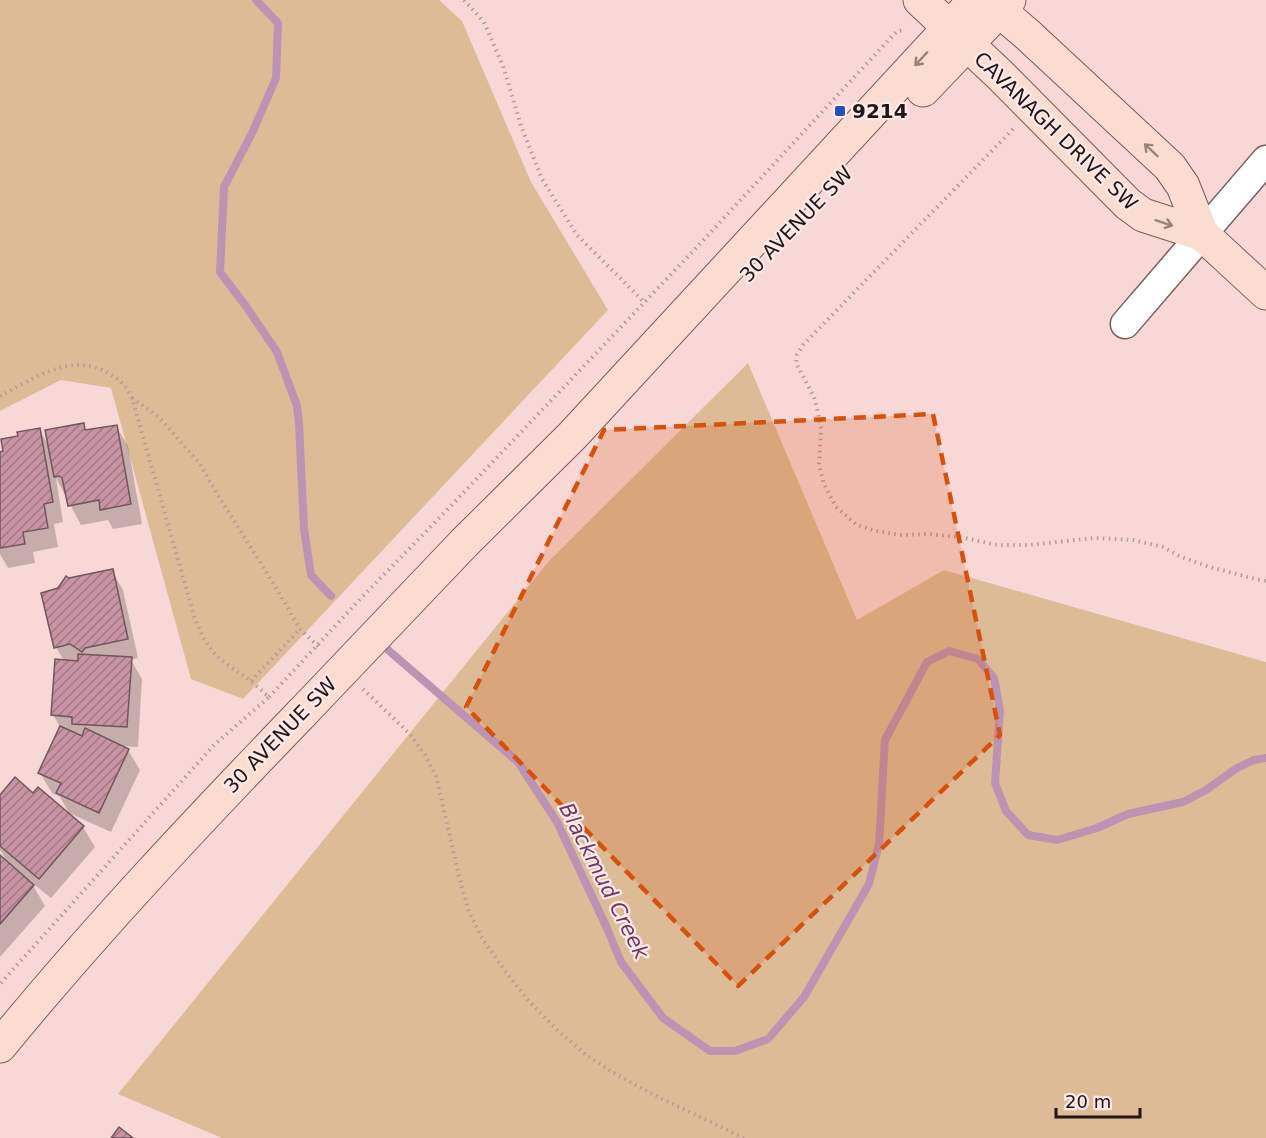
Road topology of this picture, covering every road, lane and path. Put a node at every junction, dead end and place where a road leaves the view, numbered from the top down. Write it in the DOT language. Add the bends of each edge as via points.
graph roads {
  1 [pos="464,0"];
  2 [pos="992,3"];
  3 [pos="914,14"];
  4 [pos="958,37"];
  5 [pos="1016,125"];
  6 [pos="1266,159"];
  7 [pos="1202,234"];
  8 [pos="1266,293"];
  9 [pos="644,302"];
  10 [pos="1125,324"];
  11 [pos="0,396"];
  12 [pos="132,398"];
  13 [pos="1266,580"];
  14 [pos="300,629"];
  15 [pos="325,653"];
  16 [pos="251,681"];
  17 [pos="359,686"];
  18 [pos="269,698"];
  19 [pos="0,984"];
  20 [pos="0,1046"];
  21 [pos="744,1138"];
  1 -- 9 [label="path" via="484,22 542,179 577,235"];
  2 -- 4 [label="main road, 30 AVENUE SW"];
  7 -- 2 [label="main road, CAVANAGH DRIVE SW, one-way" via="1183,186 1170,167"];
  3 -- 4 [label="main road, CAVANAGH DRIVE SW"];
  3 -- 9 [label="path"];
  4 -- 7 [label="main road, CAVANAGH DRIVE SW, one-way" via="1128,204 1143,215"];
  4 -- 20 [label="main road, 30 AVENUE SW, bridge" via="207,811"];
  5 -- 13 [label="path" via="797,355 796,363 814,397 821,429 819,465 836,507 857,525 900,535 960,537 998,545 1094,538 1133,540 1210,567"];
  6 -- 7 [label="street"];
  7 -- 8 [label="main road, CAVANAGH DRIVE SW"];
  7 -- 10 [label="street"];
  9 -- 18 [label="path, bridge"];
  11 -- 12 [label="path" via="71,365 100,369 114,376"];
  12 -- 14 [label="path" via="159,417 200,464"];
  12 -- 16 [label="path" via="195,619 212,651"];
  14 -- 15 [label="path"];
  14 -- 16 [label="path"];
  16 -- 18 [label="path"];
  17 -- 21 [label="path" via="410,734 425,754 436,776 469,912 482,938 527,999 585,1054 612,1072"];
  18 -- 19 [label="path" via="214,745"];
}
